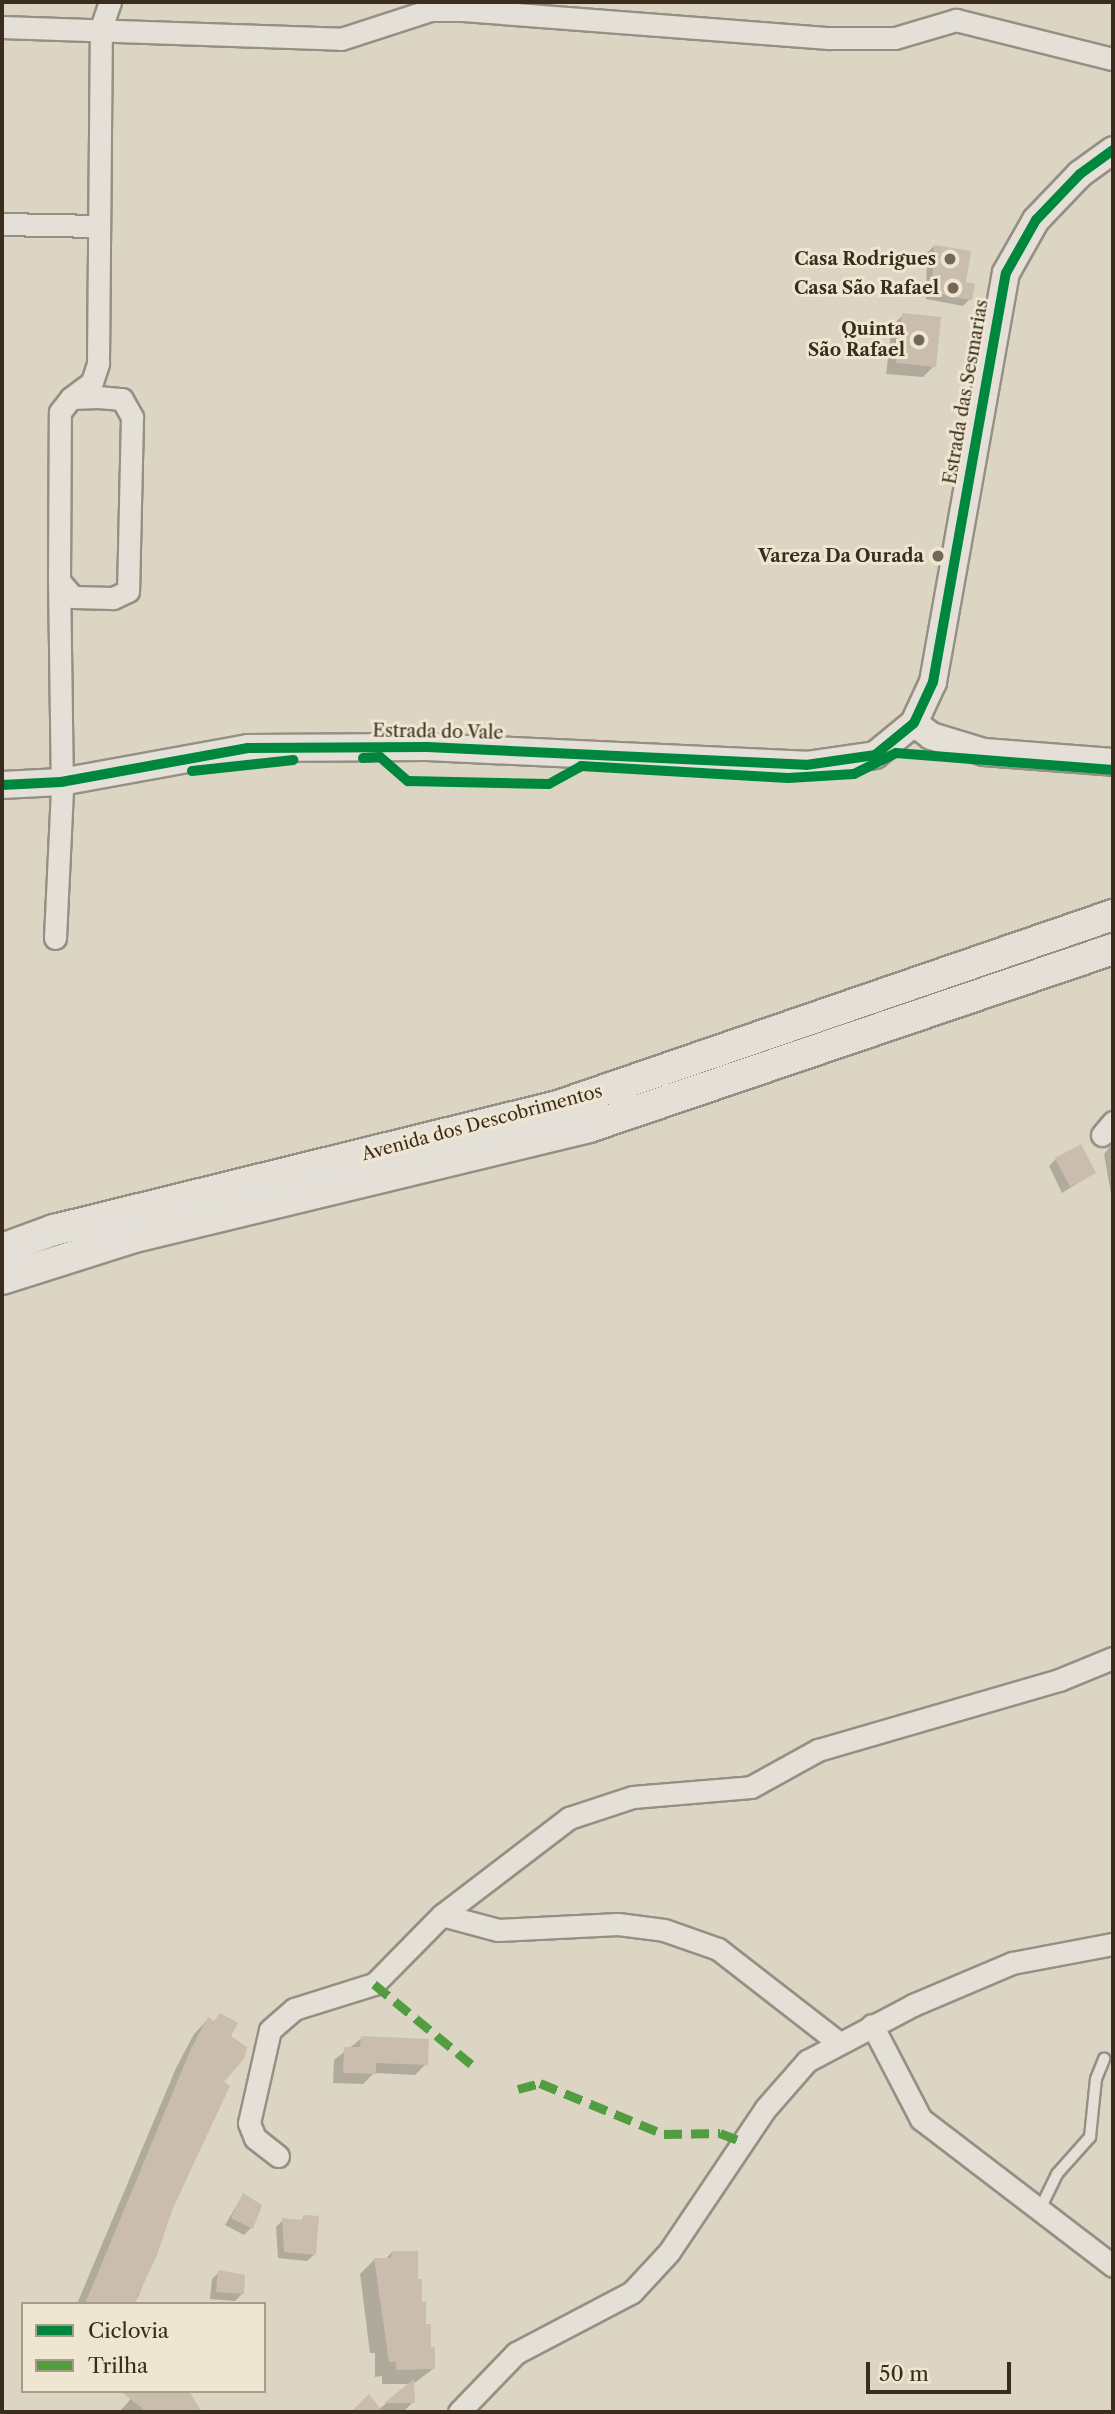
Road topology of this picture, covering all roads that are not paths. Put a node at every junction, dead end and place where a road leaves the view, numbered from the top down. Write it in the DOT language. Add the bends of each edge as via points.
graph roads {
  1 [pos="110,2"];
  2 [pos="2,27"];
  3 [pos="101,28"];
  4 [pos="1113,59"];
  5 [pos="1113,149"];
  6 [pos="2,224"];
  7 [pos="97,226"];
  8 [pos="98,363"];
  9 [pos="71,398"];
  10 [pos="122,399"];
  11 [pos="59,581"];
  12 [pos="91,597"];
  13 [pos="61,629"];
  14 [pos="914,723"];
  15 [pos="1113,762"];
  16 [pos="61,782"];
  17 [pos="2,785"];
  18 [pos="1113,915"];
  19 [pos="55,938"];
  20 [pos="1113,949"];
  21 [pos="2,1248"];
  22 [pos="2,1279"];
  23 [pos="1113,1658"];
  24 [pos="442,1915"];
  25 [pos="1113,1944"];
  26 [pos="872,2025"];
  27 [pos="838,2042"];
  28 [pos="1104,2059"];
  29 [pos="278,2156"];
  30 [pos="1040,2209"];
  31 [pos="1113,2266"];
  32 [pos="459,2412"];
  1 -- 3 [label="street"];
  2 -- 3 [label="street"];
  3 -- 4 [label="street" via="169,36 341,39 430,10 452,10 829,38 895,38 956,20"];
  3 -- 7 [label="street"];
  5 -- 14 [label="street, Estrada das Sesmarias" via="1080,174 1036,220 1006,273 933,682"];
  6 -- 7 [label="street"];
  7 -- 8 [label="street"];
  8 -- 9 [label="street" via="92,382"];
  8 -- 10 [label="street" via="107,383"];
  9 -- 10 [label="street"];
  9 -- 11 [label="street" via="60,412"];
  10 -- 12 [label="street" via="132,417 128,591 114,598"];
  11 -- 12 [label="street" via="73,597"];
  11 -- 13 [label="street"];
  12 -- 13 [label="street" via="69,613"];
  13 -- 16 [label="street"];
  14 -- 15 [label="street" via="931,736 984,752"];
  14 -- 16 [label="street, Estrada do Vale" via="875,755 806,765 427,747 248,748"];
  16 -- 17 [label="street, Estrada do Vale"];
  16 -- 19 [label="street"];
  18 -- 21 [label="main road, Avenida dos Descobrimentos" via="558,1106 66,1226"];
  20 -- 22 [label="main road, Avenida dos Descobrimentos" via="589,1127 131,1238"];
  23 -- 24 [label="street" via="1059,1680 818,1751 751,1787 605,1803 569,1818"];
  24 -- 27 [label="street" via="498,1930 618,1924 664,1930 718,1949"];
  24 -- 29 [label="street" via="374,1984 294,2009 270,2030 249,2123 255,2138"];
  25 -- 26 [label="street" via="1012,1964"];
  26 -- 27 [label="street"];
  26 -- 30 [label="street" via="921,2119"];
  27 -- 32 [label="street" via="788,2080 669,2252 632,2292 516,2353"];
  28 -- 30 [label="lane" via="1096,2078 1090,2137 1057,2174"];
  30 -- 31 [label="street"];
}
